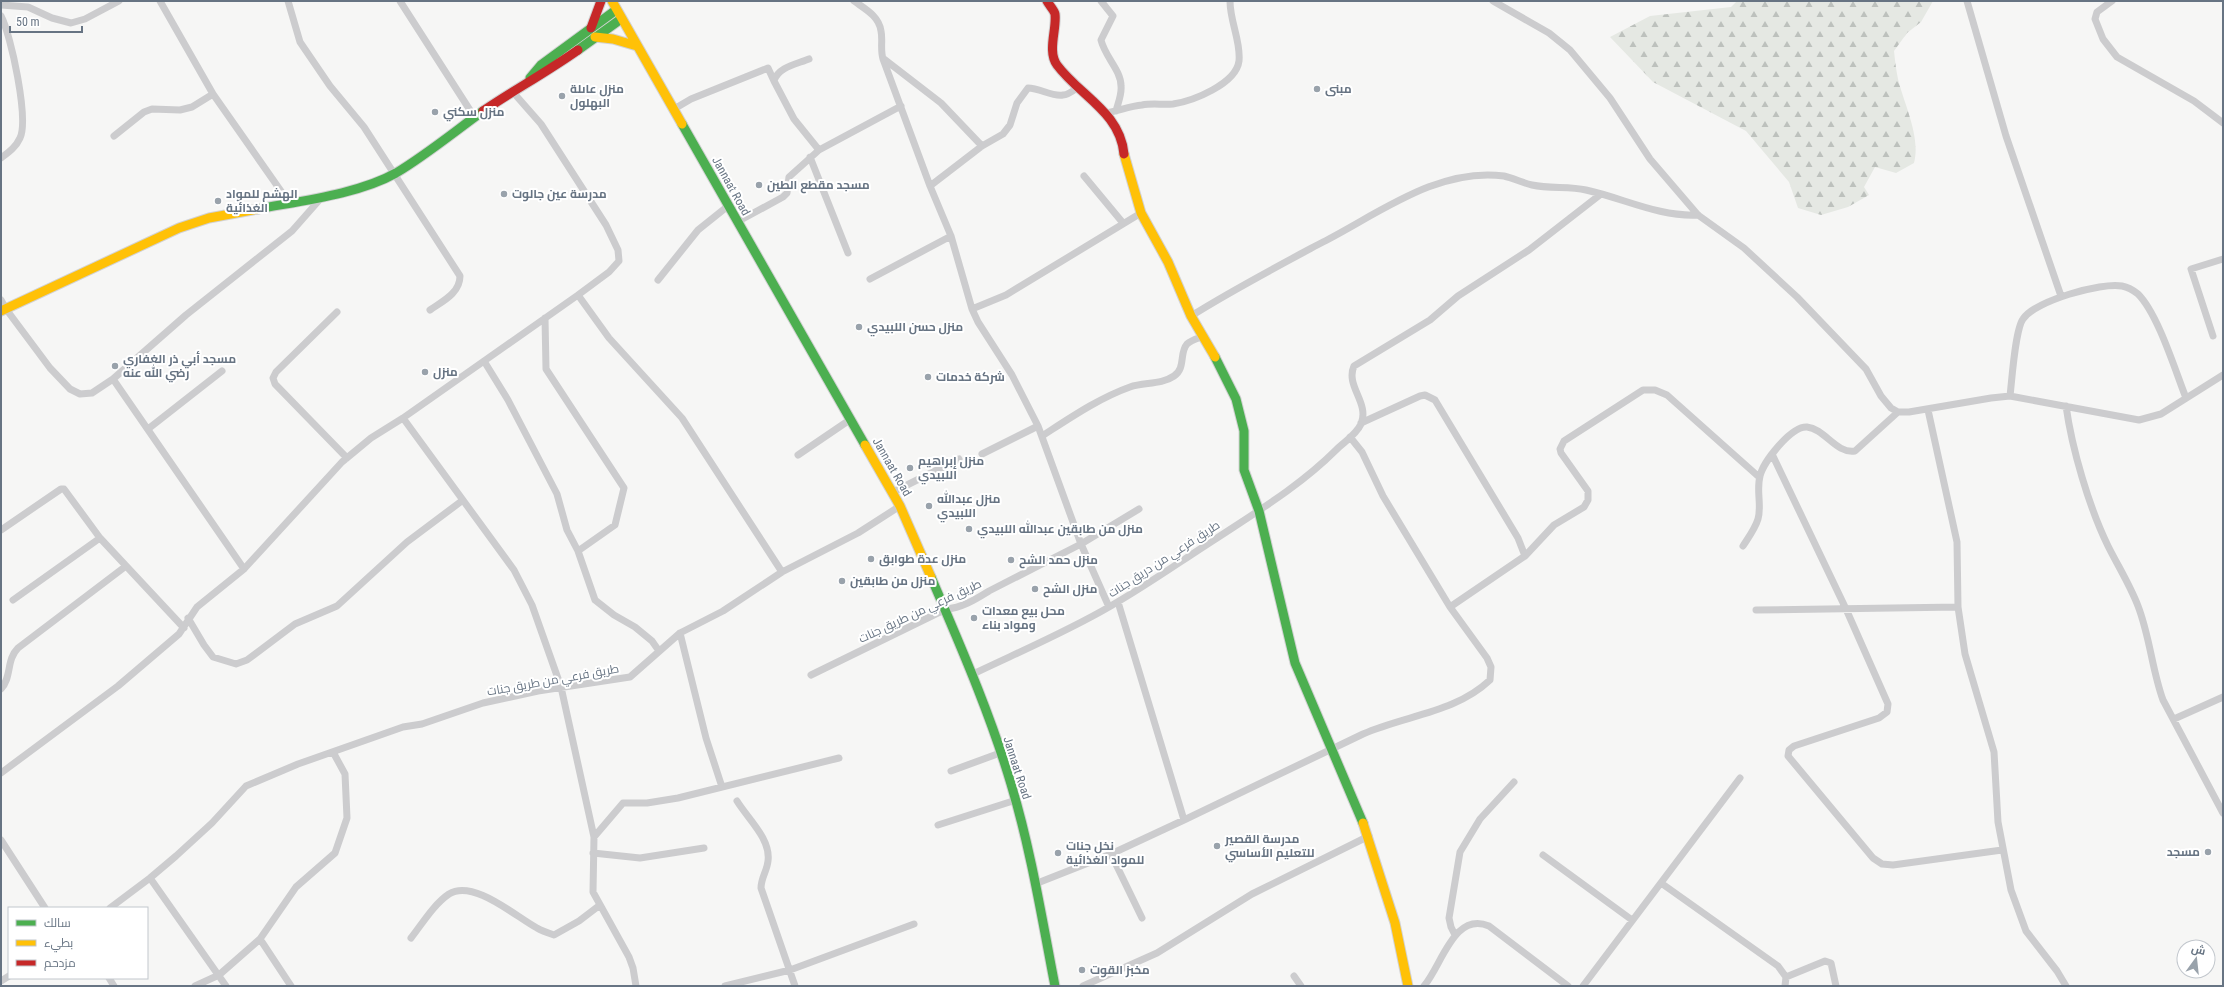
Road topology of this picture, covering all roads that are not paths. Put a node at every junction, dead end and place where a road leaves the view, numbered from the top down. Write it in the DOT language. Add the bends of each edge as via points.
graph roads {
  1 [pos="119,1"];
  2 [pos="160,1"];
  3 [pos="288,1"];
  4 [pos="400,1"];
  5 [pos="601,1"];
  6 [pos="612,1"];
  7 [pos="854,1"];
  8 [pos="1047,1"];
  9 [pos="1101,1"];
  10 [pos="1230,1"];
  11 [pos="1493,1"];
  12 [pos="1967,1"];
  13 [pos="2112,1"];
  14 [pos="1,5"];
  15 [pos="616,10"];
  16 [pos="1,16"];
  17 [pos="621,19"];
  18 [pos="592,34"];
  19 [pos="637,46"];
  20 [pos="809,58"];
  21 [pos="883,59"];
  22 [pos="774,81"];
  23 [pos="1078,88"];
  24 [pos="512,91"];
  25 [pos="212,94"];
  26 [pos="900,106"];
  27 [pos="674,109"];
  28 [pos="1116,111"];
  29 [pos="1106,113"];
  30 [pos="475,118"];
  31 [pos="2223,123"];
  32 [pos="114,136"];
  33 [pos="982,146"];
  34 [pos="819,150"];
  35 [pos="810,157"];
  36 [pos="1,158"];
  37 [pos="395,172"];
  38 [pos="1084,176"];
  39 [pos="930,186"];
  40 [pos="1600,194"];
  41 [pos="322,197"];
  42 [pos="290,204"];
  43 [pos="728,206"];
  44 [pos="1141,213"];
  45 [pos="1698,215"];
  46 [pos="737,222"];
  47 [pos="1123,223"];
  48 [pos="951,236"];
  49 [pos="848,253"];
  50 [pos="2223,259"];
  51 [pos="870,279"];
  52 [pos="658,280"];
  53 [pos="578,295"];
  54 [pos="2061,296"];
  55 [pos="1,300"];
  56 [pos="972,309"];
  57 [pos="3,310"];
  58 [pos="430,310"];
  59 [pos="337,312"];
  60 [pos="1191,316"];
  61 [pos="545,318"];
  62 [pos="1204,336"];
  63 [pos="2213,336"];
  64 [pos="484,361"];
  65 [pos="222,371"];
  66 [pos="2223,375"];
  67 [pos="113,379"];
  68 [pos="2010,396"];
  69 [pos="2186,398"];
  70 [pos="2066,406"];
  71 [pos="1928,410"];
  72 [pos="1898,412"];
  73 [pos="402,418"];
  74 [pos="851,419"];
  75 [pos="1361,423"];
  76 [pos="1038,426"];
  77 [pos="148,429"];
  78 [pos="1042,436"];
  79 [pos="1350,437"];
  80 [pos="982,454"];
  81 [pos="1772,454"];
  82 [pos="798,455"];
  83 [pos="348,458"];
  84 [pos="959,459"];
  85 [pos="1760,477"];
  86 [pos="893,492"];
  87 [pos="463,500"];
  88 [pos="900,506"];
  89 [pos="1139,509"];
  90 [pos="1259,511"];
  91 [pos="1,530"];
  92 [pos="100,538"];
  93 [pos="1081,544"];
  94 [pos="1743,546"];
  95 [pos="578,551"];
  96 [pos="1525,556"];
  97 [pos="126,566"];
  98 [pos="244,569"];
  99 [pos="782,572"];
  100 [pos="12,600"];
  101 [pos="1118,602"];
  102 [pos="1109,607"];
  103 [pos="1450,607"];
  104 [pos="1958,608"];
  105 [pos="946,609"];
  106 [pos="1846,609"];
  107 [pos="1756,610"];
  108 [pos="188,618"];
  109 [pos="184,628"];
  110 [pos="680,633"];
  111 [pos="659,650"];
  112 [pos="973,674"];
  113 [pos="811,675"];
  114 [pos="561,688"];
  115 [pos="1,689"];
  116 [pos="2223,697"];
  117 [pos="2174,720"];
  118 [pos="1331,748"];
  119 [pos="333,752"];
  120 [pos="1000,753"];
  121 [pos="839,758"];
  122 [pos="951,771"];
  123 [pos="1,773"];
  124 [pos="1740,778"];
  125 [pos="1514,782"];
  126 [pos="722,787"];
  127 [pos="1016,800"];
  128 [pos="737,801"];
  129 [pos="2223,813"];
  130 [pos="1184,820"];
  131 [pos="938,825"];
  132 [pos="1369,836"];
  133 [pos="594,837"];
  134 [pos="1,840"];
  135 [pos="704,848"];
  136 [pos="2002,850"];
  137 [pos="593,853"];
  138 [pos="1111,854"];
  139 [pos="1543,855"];
  140 [pos="150,878"];
  141 [pos="1661,883"];
  142 [pos="1035,884"];
  143 [pos="600,905"];
  144 [pos="44,907"];
  145 [pos="111,907"];
  146 [pos="1142,918"];
  147 [pos="1632,920"];
  148 [pos="914,924"];
  149 [pos="1455,935"];
  150 [pos="411,938"];
  151 [pos="260,939"];
  152 [pos="790,970"];
  153 [pos="219,976"];
  154 [pos="1294,976"];
  155 [pos="1786,977"];
  156 [pos="195,986"];
  157 [pos="226,986"];
  158 [pos="291,986"];
  159 [pos="636,986"];
  160 [pos="725,986"];
  161 [pos="795,986"];
  162 [pos="1055,986"];
  163 [pos="1083,986"];
  164 [pos="1301,986"];
  165 [pos="1408,986"];
  166 [pos="1424,986"];
  167 [pos="1568,986"];
  168 [pos="1582,986"];
  169 [pos="1785,986"];
  170 [pos="1836,986"];
  171 [pos="2066,986"];
  1 -- 14 [label="street" via="85,20 71,23 28,7"];
  2 -- 25 [label="street"];
  3 -- 37 [label="street" via="300,42 330,86 364,126"];
  4 -- 30 [label="street"];
  5 -- 18 [label="street"];
  6 -- 15 [label="street, Jannaat Road"];
  7 -- 21 [label="street" via="877,20 882,31"];
  8 -- 23 [label="street" via="1055,13 1053,34 1056,64"];
  9 -- 28 [label="street" via="1113,16 1101,40 1120,79 1122,89"];
  10 -- 28 [label="street" via="1240,50 1238,63 1227,81 1204,94 1174,104 1140,105"];
  11 -- 45 [label="street" via="1549,33 1581,61 1610,98 1650,159"];
  12 -- 54 [label="street" via="2006,136"];
  13 -- 31 [label="street" via="2097,12 2095,19 2110,51 2205,108"];
  15 -- 17 [label="street, Jannaat Road"];
  15 -- 18 [label="street"];
  16 -- 36 [label="street" via="13,53 22,124 21,137 13,149"];
  17 -- 18 [label="street"];
  17 -- 19 [label="street, Jannaat Road"];
  18 -- 19 [label="street"];
  18 -- 24 [label="street" via="548,72"];
  19 -- 27 [label="street, Jannaat Road"];
  20 -- 22 [label="street" via="780,71"];
  21 -- 26 [label="street"];
  21 -- 33 [label="street" via="941,103"];
  22 -- 27 [label="street" via="768,68 691,99"];
  22 -- 34 [label="street" via="794,119"];
  23 -- 29 [label="street"];
  23 -- 33 [label="street" via="1062,96 1037,88 1028,88 1017,103 1010,125 1003,134"];
  24 -- 30 [label="street"];
  24 -- 53 [label="street" via="541,124 606,225 618,250 619,261 609,272"];
  25 -- 32 [label="street" via="192,107 180,110 152,109 144,112"];
  25 -- 42 [label="street"];
  26 -- 34 [label="street"];
  26 -- 39 [label="street"];
  27 -- 43 [label="street, Jannaat Road"];
  28 -- 29 [label="street"];
  29 -- 44 [label="street" via="1123,141 1125,160"];
  30 -- 37 [label="street"];
  33 -- 39 [label="street"];
  34 -- 35 [label="street"];
  35 -- 46 [label="street" via="789,177 787,193 783,197"];
  35 -- 49 [label="street"];
  37 -- 41 [label="street" via="369,184"];
  37 -- 58 [label="street" via="460,276 456,291"];
  38 -- 47 [label="street"];
  39 -- 48 [label="street"];
  40 -- 45 [label="street" via="1669,213"];
  40 -- 60 [label="street" via="1572,187 1534,186 1505,176 1481,174 1428,187 1231,290"];
  40 -- 75 [label="street" via="1528,250 1458,296 1430,320 1354,366 1352,378 1363,406"];
  41 -- 42 [label="street"];
  41 -- 67 [label="street" via="292,231 186,315"];
  42 -- 57 [label="street" via="209,218 179,228"];
  43 -- 46 [label="street, Jannaat Road"];
  43 -- 52 [label="street" via="698,230"];
  44 -- 47 [label="street"];
  44 -- 60 [label="street" via="1168,262"];
  45 -- 72 [label="street" via="1744,248 1797,297 1856,357 1885,402"];
  46 -- 74 [label="street, Jannaat Road"];
  47 -- 56 [label="street" via="1006,295"];
  48 -- 51 [label="street"];
  48 -- 56 [label="street"];
  50 -- 63 [label="street" via="2191,269"];
  53 -- 61 [label="street"];
  53 -- 99 [label="street" via="609,338 682,418"];
  54 -- 68 [label="street" via="2028,312 2021,322"];
  54 -- 69 [label="street" via="2115,285 2127,287 2137,293 2154,320"];
  55 -- 57 [label="street"];
  56 -- 76 [label="street" via="1012,375"];
  57 -- 67 [label="street" via="70,389 80,394 92,393"];
  59 -- 83 [label="street" via="276,372 273,378 275,384"];
  60 -- 62 [label="street"];
  61 -- 64 [label="street"];
  61 -- 95 [label="street" via="546,369 624,488 615,525"];
  62 -- 78 [label="street" via="1188,342 1180,370 1174,376 1165,381 1131,387 1115,394"];
  62 -- 90 [label="street" via="1236,399 1244,431 1244,470"];
  64 -- 73 [label="street"];
  64 -- 95 [label="street" via="508,400 557,494 567,530"];
  65 -- 77 [label="street"];
  66 -- 69 [label="street"];
  67 -- 77 [label="street"];
  68 -- 70 [label="street"];
  68 -- 71 [label="street"];
  69 -- 70 [label="street" via="2156,416 2139,420 2106,416"];
  70 -- 117 [label="street" via="2070,432 2092,502 2108,545 2138,604 2146,629 2157,685"];
  71 -- 72 [label="street"];
  71 -- 104 [label="street" via="1958,542"];
  72 -- 81 [label="street" via="1855,451 1842,449 1818,431 1807,427 1792,432"];
  73 -- 83 [label="street" via="371,438"];
  73 -- 87 [label="street"];
  74 -- 82 [label="street"];
  74 -- 86 [label="street, Jannaat Road"];
  75 -- 79 [label="street, طريق فرعي من دريق جنات"];
  75 -- 96 [label="street" via="1420,396 1425,395 1435,400 1510,523"];
  76 -- 78 [label="street"];
  76 -- 80 [label="street"];
  77 -- 98 [label="street"];
  78 -- 93 [label="street"];
  79 -- 90 [label="street, طريق فرعي من دريق جنات" via="1323,463"];
  79 -- 103 [label="street" via="1362,452 1383,496"];
  81 -- 85 [label="street"];
  81 -- 106 [label="street"];
  83 -- 98 [label="street" via="274,534"];
  84 -- 86 [label="street"];
  85 -- 94 [label="street" via="1758,519"];
  85 -- 96 [label="street" via="1667,396 1655,390 1643,390 1564,441 1560,449 1588,491 1588,500 1584,507 1554,525"];
  86 -- 88 [label="street, Jannaat Road"];
  87 -- 108 [label="street" via="381,564 337,606 295,624 247,660 236,664 213,657"];
  87 -- 114 [label="street" via="514,570 532,605"];
  88 -- 99 [label="street, طريق فرعي من طريق جنات" via="858,533"];
  88 -- 105 [label="street, Jannaat Road"];
  89 -- 93 [label="street, طريق فرعي من طريق جنات"];
  90 -- 101 [label="street, طريق فرعي من دريق جنات"];
  90 -- 118 [label="street" via="1295,663"];
  91 -- 92 [label="street" via="64,489"];
  92 -- 97 [label="street"];
  92 -- 100 [label="street"];
  93 -- 102 [label="street"];
  93 -- 105 [label="street, طريق فرعي من طريق جنات" via="976,599"];
  95 -- 111 [label="street" via="595,600 635,627"];
  96 -- 103 [label="street"];
  97 -- 109 [label="street"];
  97 -- 115 [label="street" via="18,648 12,654 6,681"];
  98 -- 108 [label="street" via="205,599"];
  99 -- 110 [label="street, طريق فرعي من طريق جنات" via="723,611"];
  101 -- 102 [label="street, طريق فرعي من دريق جنات"];
  101 -- 130 [label="street"];
  102 -- 112 [label="street, طريق فرعي من دريق جنات"];
  103 -- 118 [label="street" via="1487,658 1491,667 1490,680 1476,694 1433,712 1381,726"];
  104 -- 106 [label="street"];
  104 -- 136 [label="street" via="1965,654 1994,752 1995,797"];
  105 -- 112 [label="street, Jannaat Road"];
  105 -- 113 [label="street, طريق فرعي من طريق جنات"];
  106 -- 107 [label="street"];
  106 -- 136 [label="street" via="1887,701 1886,712 1879,718 1794,746 1788,753 1790,759 1873,858 1882,864 1893,865"];
  108 -- 109 [label="street"];
  109 -- 123 [label="street" via="118,686"];
  110 -- 111 [label="street, طريق فرعي من طريق جنات"];
  110 -- 126 [label="street" via="706,738"];
  111 -- 114 [label="street, طريق فرعي من طريق جنات" via="630,677"];
  112 -- 120 [label="street, Jannaat Road"];
  114 -- 119 [label="street, طريق فرعي من طريق جنات" via="483,703 422,724 403,727"];
  114 -- 133 [label="street"];
  116 -- 117 [label="street"];
  117 -- 129 [label="street"];
  118 -- 130 [label="street"];
  118 -- 132 [label="street"];
  119 -- 140 [label="street, طريق فرعي من طريق جنات" via="246,786 212,823"];
  119 -- 151 [label="street" via="345,774 347,818 335,853 296,887"];
  120 -- 122 [label="street"];
  120 -- 127 [label="street, Jannaat Road"];
  121 -- 126 [label="street"];
  124 -- 141 [label="street"];
  125 -- 149 [label="street" via="1480,819 1460,852 1449,918"];
  126 -- 133 [label="street" via="647,803 623,803"];
  127 -- 131 [label="street"];
  127 -- 142 [label="street, Jannaat Road"];
  128 -- 152 [label="street" via="763,837 768,860 761,888"];
  130 -- 138 [label="street"];
  132 -- 163 [label="street" via="1252,894 1157,953"];
  132 -- 165 [label="street" via="1395,923"];
  133 -- 137 [label="street"];
  134 -- 144 [label="street"];
  135 -- 137 [label="street" via="640,858"];
  136 -- 171 [label="street" via="2011,890 2026,930"];
  137 -- 143 [label="street" via="593,892"];
  138 -- 142 [label="street"];
  138 -- 146 [label="street"];
  139 -- 147 [label="street"];
  140 -- 145 [label="street, طريق فرعي من طريق جنات"];
  140 -- 153 [label="street"];
  141 -- 147 [label="street"];
  141 -- 155 [label="street" via="1778,966"];
  142 -- 162 [label="street, Jannaat Road"];
  143 -- 150 [label="street" via="580,921 554,935 536,928 500,903 463,890 450,894 438,903"];
  143 -- 159 [label="street" via="629,957"];
  147 -- 168 [label="street"];
  148 -- 152 [label="street"];
  149 -- 166 [label="street"];
  149 -- 167 [label="street" via="1470,924 1480,923 1489,926"];
  151 -- 153 [label="street"];
  151 -- 158 [label="street"];
  152 -- 160 [label="street"];
  152 -- 161 [label="street"];
  153 -- 156 [label="street"];
  153 -- 157 [label="street"];
  154 -- 164 [label="street"];
  155 -- 169 [label="street"];
  155 -- 170 [label="street" via="1825,961 1831,962"];
}
